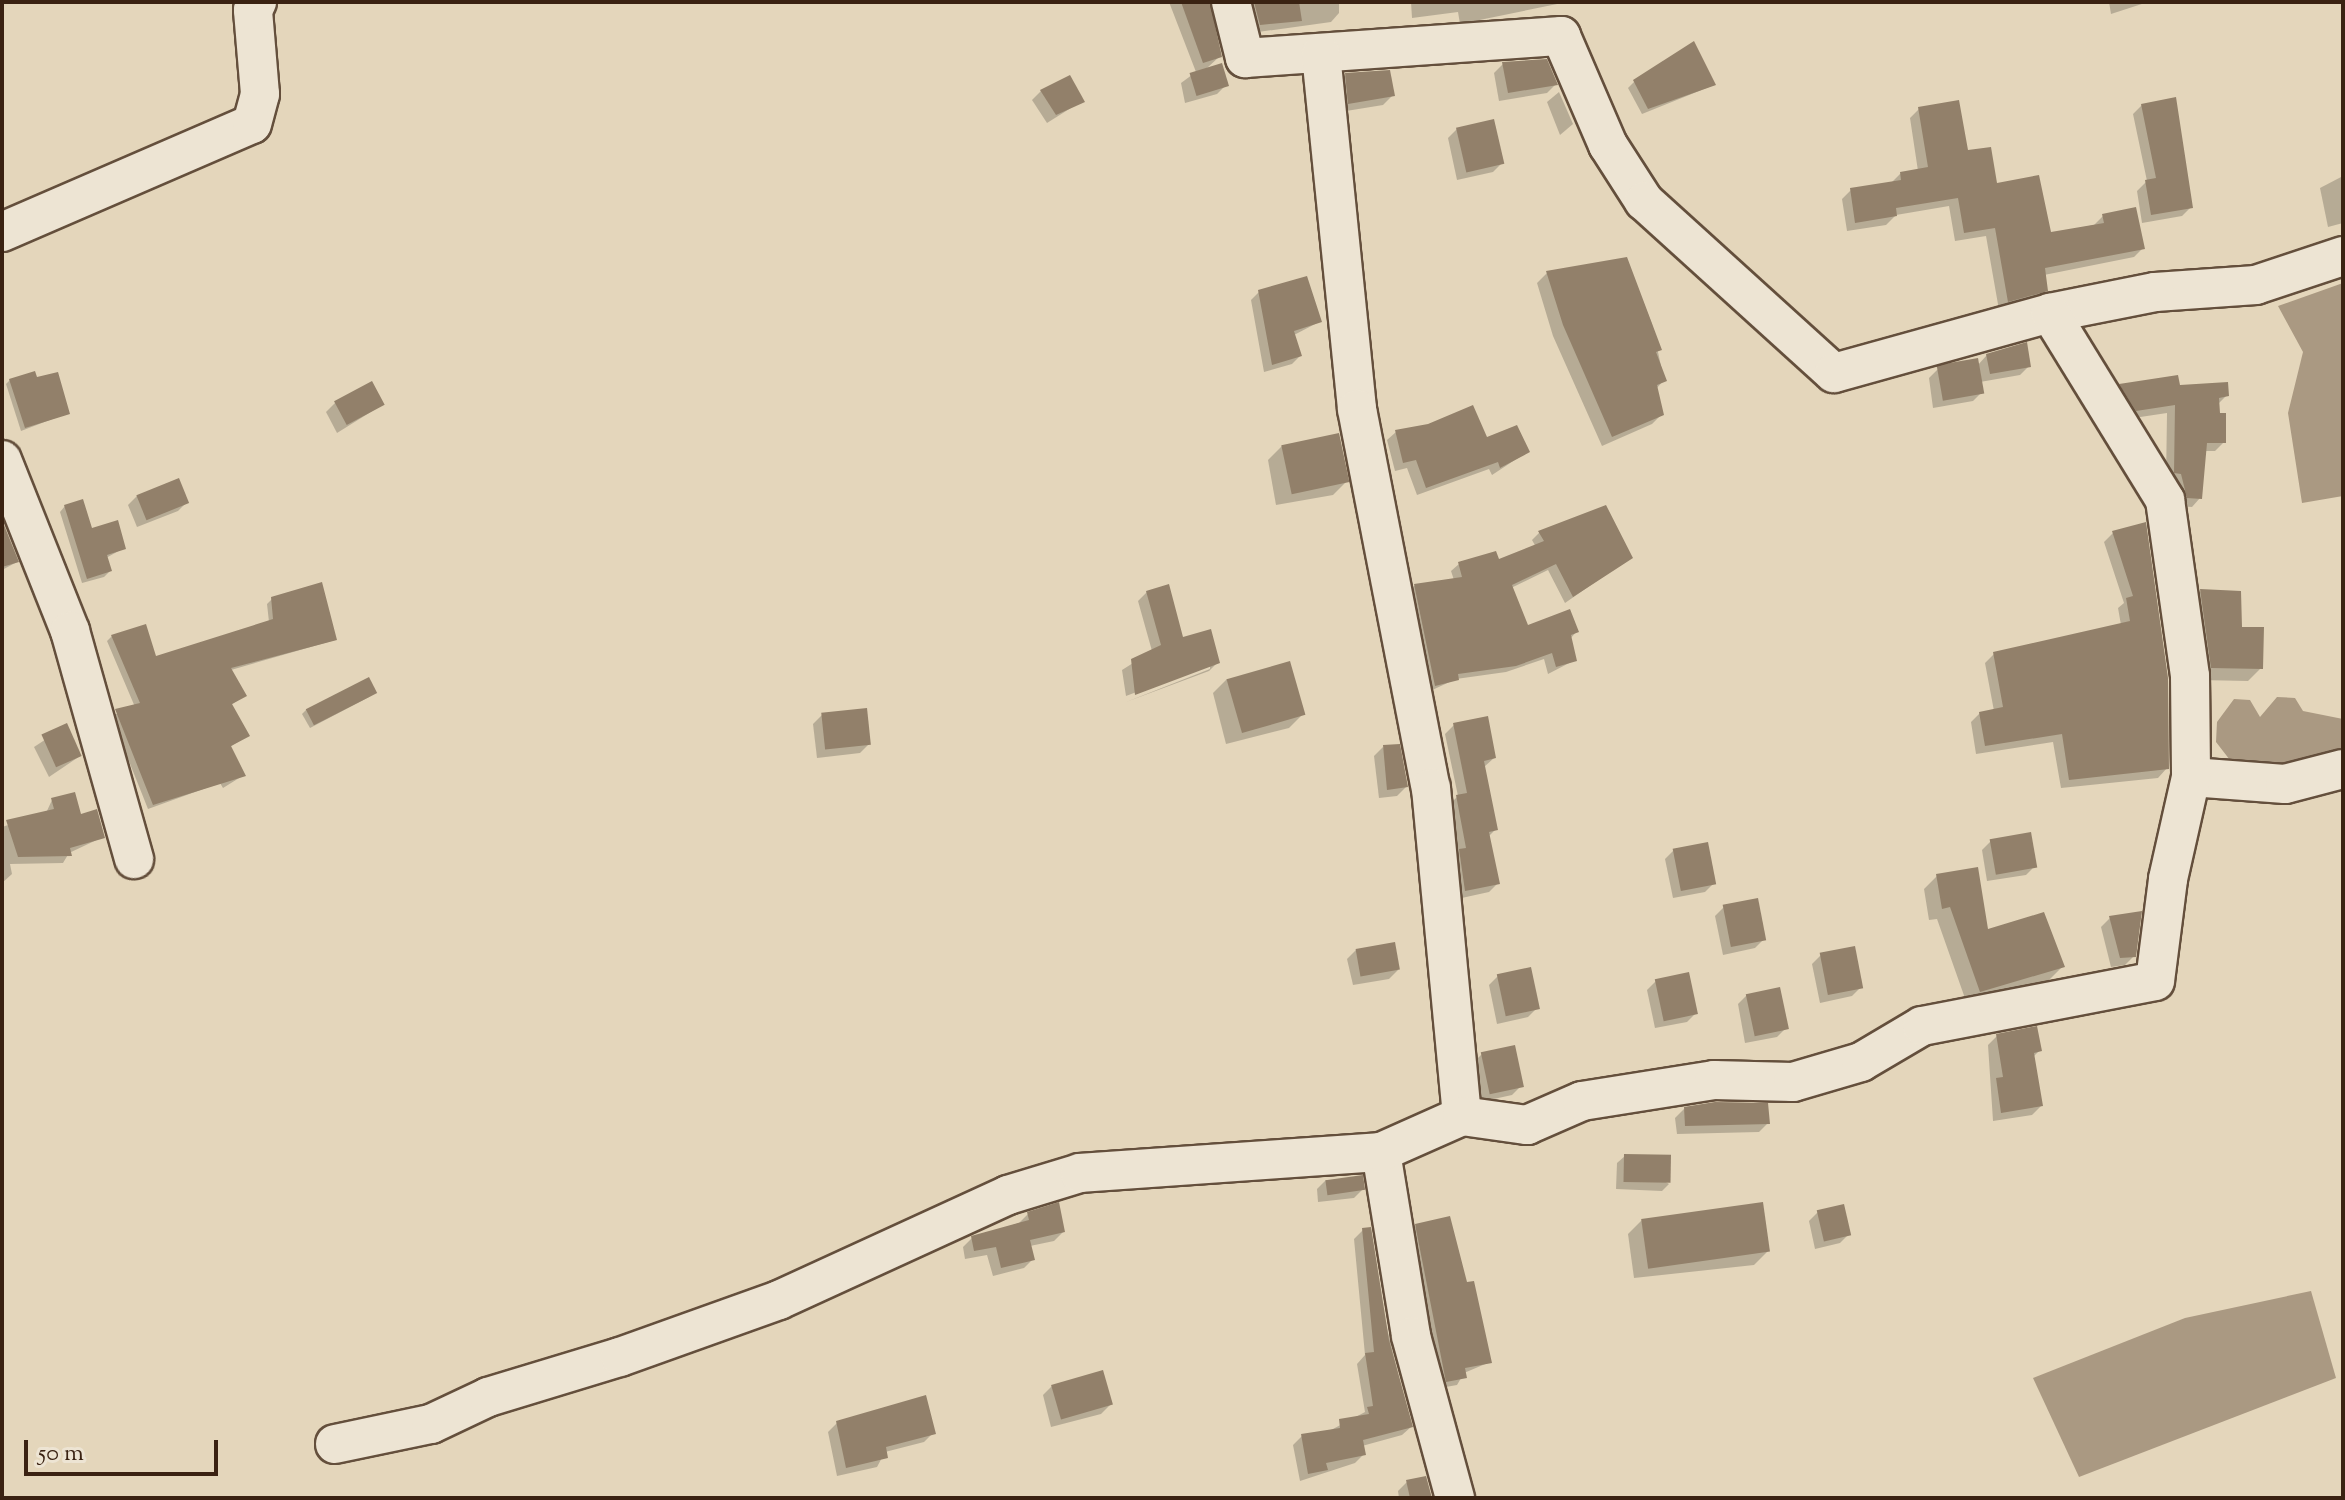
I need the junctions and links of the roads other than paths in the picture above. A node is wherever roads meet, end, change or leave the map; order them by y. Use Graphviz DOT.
graph roads {
  1 [pos="257,2"];
  2 [pos="1231,2"];
  3 [pos="1321,54"];
  4 [pos="2,232"];
  5 [pos="2343,256"];
  6 [pos="2050,313"];
  7 [pos="2,460"];
  8 [pos="2343,769"];
  9 [pos="2191,777"];
  10 [pos="134,859"];
  11 [pos="1462,1116"];
  12 [pos="1381,1152"];
  13 [pos="335,1444"];
  14 [pos="1455,1498"];
  1 -- 4 [label="street"];
  2 -- 3 [label="street"];
  3 -- 6 [label="street"];
  3 -- 11 [label="street"];
  5 -- 6 [label="street"];
  6 -- 9 [label="street"];
  7 -- 10 [label="street"];
  8 -- 9 [label="street"];
  9 -- 11 [label="street"];
  11 -- 12 [label="street"];
  12 -- 13 [label="street"];
  12 -- 14 [label="street"];
}
